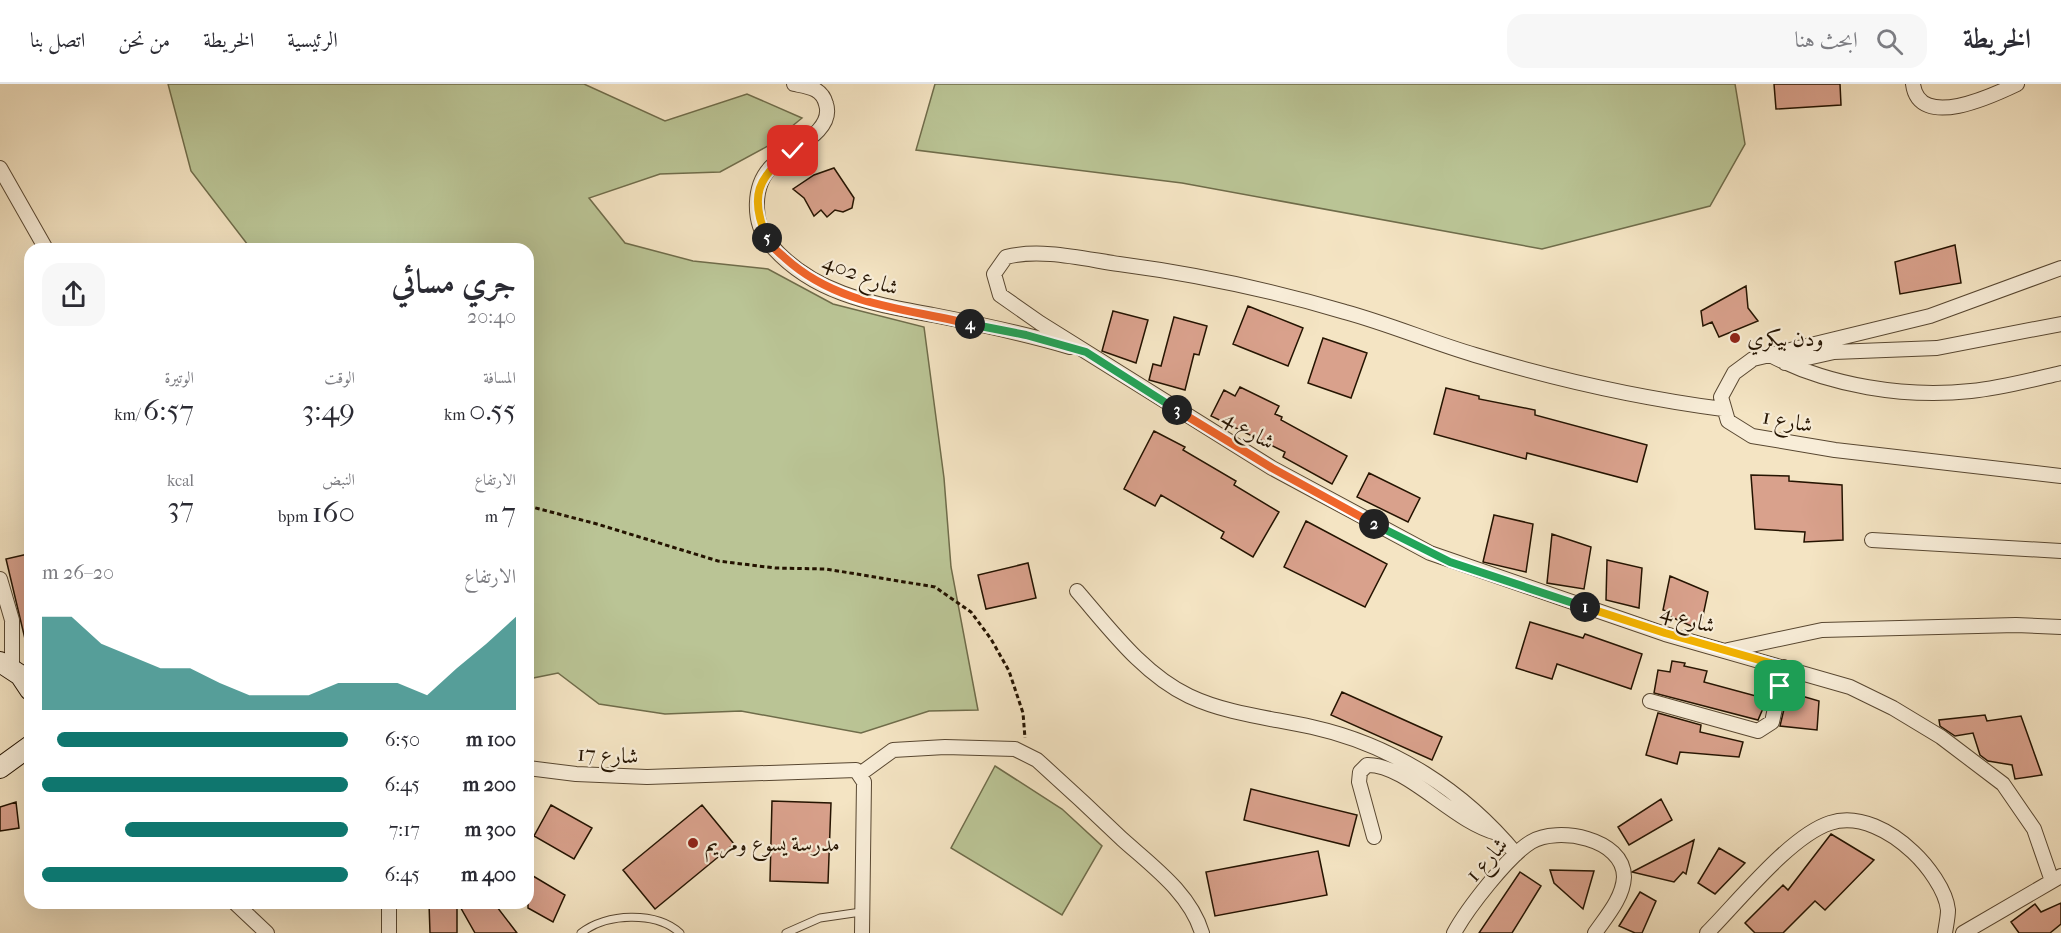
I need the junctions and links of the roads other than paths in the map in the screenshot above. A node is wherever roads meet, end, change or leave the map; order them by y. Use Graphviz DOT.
graph roads {
  1 [pos="794,84"];
  2 [pos="1913,84"];
  3 [pos="2017,84"];
  4 [pos="0,168"];
  5 [pos="43,243"];
  6 [pos="2061,268"];
  7 [pos="2061,324"];
  8 [pos="1086,352"];
  9 [pos="1770,355"];
  10 [pos="1785,363"];
  11 [pos="2061,373"];
  12 [pos="1723,409"];
  13 [pos="2061,476"];
  14 [pos="1872,540"];
  15 [pos="2061,551"];
  16 [pos="0,579"];
  17 [pos="1077,591"];
  18 [pos="0,607"];
  19 [pos="12,620"];
  20 [pos="2061,627"];
  21 [pos="1726,651"];
  22 [pos="1784,667"];
  23 [pos="18,674"];
  24 [pos="1650,701"];
  25 [pos="24,750"];
  26 [pos="0,768"];
  27 [pos="534,769"];
  28 [pos="860,774"];
  29 [pos="1499,833"];
  30 [pos="1374,837"];
  31 [pos="1516,854"];
  32 [pos="2056,878"];
  33 [pos="241,909"];
  34 [pos="389,909"];
  35 [pos="861,912"];
  36 [pos="267,933"];
  37 [pos="389,933"];
  38 [pos="581,933"];
  39 [pos="680,933"];
  40 [pos="786,933"];
  41 [pos="862,933"];
  42 [pos="1203,933"];
  43 [pos="1454,933"];
  44 [pos="1595,933"];
  45 [pos="1707,933"];
  46 [pos="1945,933"];
  47 [pos="1963,933"];
  1 -- 8 [label="street, شارع 402"];
  2 -- 3 [label="street"];
  4 -- 5 [label="street"];
  6 -- 9 [label="street"];
  7 -- 10 [label="street"];
  8 -- 12 [label="street, شارع 4"];
  8 -- 21 [label="street, شارع 4"];
  9 -- 10 [label="street"];
  9 -- 12 [label="street"];
  10 -- 11 [label="street"];
  12 -- 13 [label="street, شارع 1"];
  14 -- 15 [label="street"];
  16 -- 19 [label="street"];
  17 -- 29 [label="street"];
  18 -- 19 [label="street"];
  19 -- 23 [label="street"];
  20 -- 21 [label="street"];
  21 -- 22 [label="street, شارع 4"];
  22 -- 24 [label="street"];
  22 -- 32 [label="street, شارع 4"];
  25 -- 26 [label="street"];
  27 -- 28 [label="street, شارع 17"];
  28 -- 35 [label="street"];
  28 -- 42 [label="street"];
  29 -- 30 [label="street"];
  29 -- 31 [label="street"];
  31 -- 43 [label="street, شارع 1"];
  31 -- 44 [label="street, شارع 1"];
  32 -- 47 [label="street"];
  33 -- 36 [label="street"];
  34 -- 37 [label="street"];
  35 -- 40 [label="lane"];
  35 -- 41 [label="street"];
  38 -- 39 [label="lane"];
  45 -- 46 [label="street"];
}
